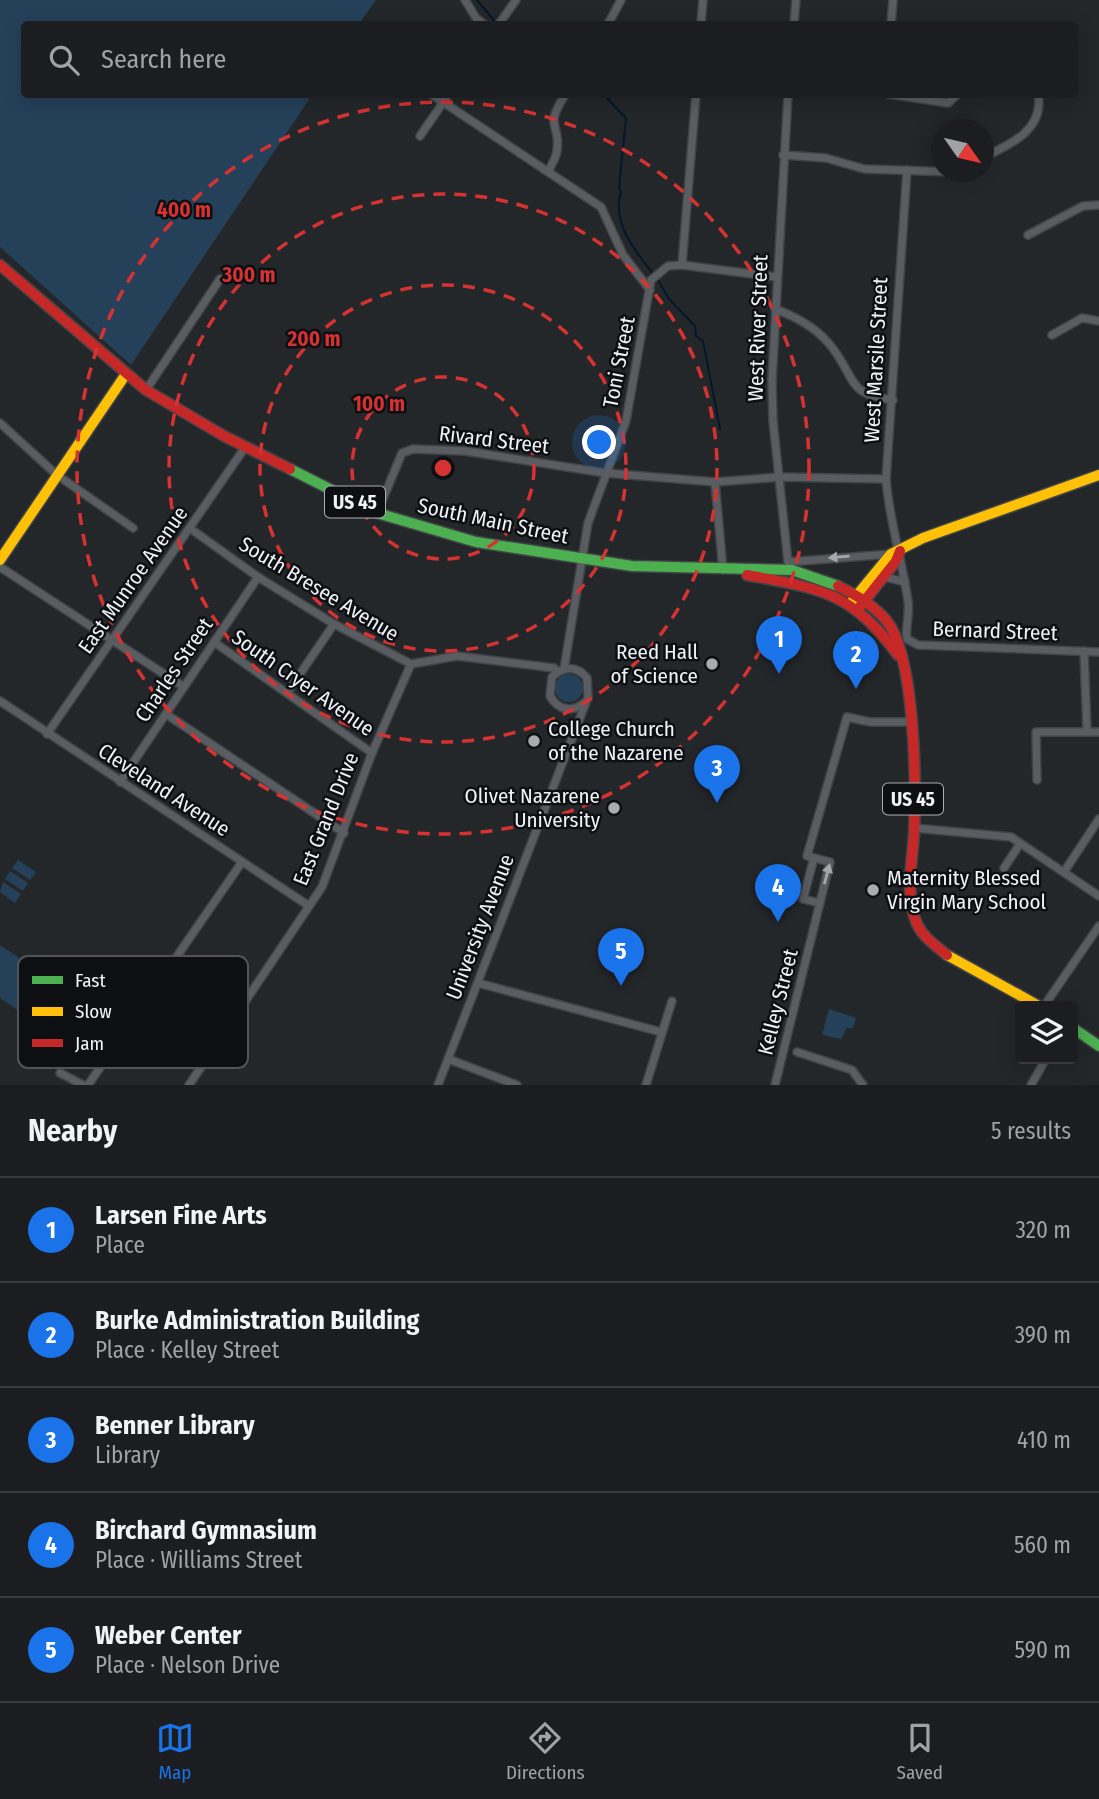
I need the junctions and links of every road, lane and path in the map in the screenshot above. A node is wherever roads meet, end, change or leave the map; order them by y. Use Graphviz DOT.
graph roads {
  1 [pos="465,0"];
  2 [pos="516,0"];
  3 [pos="621,0"];
  4 [pos="703,0"];
  5 [pos="796,0"];
  6 [pos="893,0"];
  7 [pos="480,21"];
  8 [pos="501,21"];
  9 [pos="610,21"];
  10 [pos="701,21"];
  11 [pos="794,21"];
  12 [pos="891,21"];
  13 [pos="436,98"];
  14 [pos="446,98"];
  15 [pos="563,98"];
  16 [pos="696,98"];
  17 [pos="788,98"];
  18 [pos="908,98"];
  19 [pos="954,98"];
  20 [pos="1038,98"];
  21 [pos="443,103"];
  22 [pos="420,136"];
  23 [pos="994,152"];
  24 [pos="783,155"];
  25 [pos="907,170"];
  26 [pos="931,171"];
  27 [pos="548,172"];
  28 [pos="1099,205"];
  29 [pos="1028,235"];
  30 [pos="0,265"];
  31 [pos="682,265"];
  32 [pos="776,277"];
  33 [pos="220,279"];
  34 [pos="650,287"];
  35 [pos="775,309"];
  36 [pos="1099,321"];
  37 [pos="1052,335"];
  38 [pos="126,374"];
  39 [pos="146,390"];
  40 [pos="893,400"];
  41 [pos="0,422"];
  42 [pos="246,446"];
  43 [pos="605,473"];
  44 [pos="57,475"];
  45 [pos="1099,475"];
  46 [pos="780,477"];
  47 [pos="886,479"];
  48 [pos="715,482"];
  49 [pos="377,513"];
  50 [pos="133,528"];
  51 [pos="191,528"];
  52 [pos="896,552"];
  53 [pos="583,559"];
  54 [pos="0,560"];
  55 [pos="790,566"];
  56 [pos="0,567"];
  57 [pos="723,570"];
  58 [pos="258,577"];
  59 [pos="885,577"];
  60 [pos="905,582"];
  61 [pos="858,602"];
  62 [pos="334,624"];
  63 [pos="112,640"];
  64 [pos="214,642"];
  65 [pos="1084,651"];
  66 [pos="1099,652"];
  67 [pos="411,663"];
  68 [pos="561,670"];
  69 [pos="184,687"];
  70 [pos="287,693"];
  71 [pos="0,701"];
  72 [pos="584,703"];
  73 [pos="166,714"];
  74 [pos="912,722"];
  75 [pos="1087,731"];
  76 [pos="1099,732"];
  77 [pos="47,734"];
  78 [pos="372,753"];
  79 [pos="1037,780"];
  80 [pos="120,782"];
  81 [pos="1099,819"];
  82 [pos="914,828"];
  83 [pos="344,833"];
  84 [pos="1020,844"];
  85 [pos="814,858"];
  86 [pos="242,862"];
  87 [pos="1004,868"];
  88 [pos="1064,872"];
  89 [pos="1099,895"];
  90 [pos="820,903"];
  91 [pos="309,906"];
  92 [pos="1099,926"];
  93 [pos="176,956"];
  94 [pos="478,983"];
  95 [pos="248,997"];
  96 [pos="672,1001"];
  97 [pos="1033,1001"];
  98 [pos="1046,1001"];
  99 [pos="1078,1031"];
  100 [pos="662,1032"];
  101 [pos="1099,1046"];
  102 [pos="797,1052"];
  103 [pos="448,1059"];
  104 [pos="1043,1064"];
  105 [pos="98,1068"];
  106 [pos="200,1068"];
  107 [pos="60,1073"];
  108 [pos="86,1085"];
  109 [pos="189,1085"];
  110 [pos="438,1085"];
  111 [pos="517,1085"];
  112 [pos="646,1085"];
  113 [pos="775,1085"];
  114 [pos="863,1085"];
  115 [pos="1031,1085"];
  1 -- 7 [label="street"];
  2 -- 8 [label="street"];
  3 -- 9 [label="street"];
  4 -- 10 [label="street"];
  5 -- 11 [label="street"];
  6 -- 12 [label="street"];
  13 -- 21 [label="street"];
  14 -- 21 [label="street"];
  15 -- 27 [label="street"];
  16 -- 31 [label="street"];
  17 -- 24 [label="street, West River Street"];
  18 -- 19 [label="street"];
  20 -- 23 [label="street"];
  21 -- 22 [label="street"];
  21 -- 27 [label="street"];
  24 -- 25 [label="street"];
  24 -- 32 [label="street, West River Street"];
  25 -- 26 [label="street"];
  25 -- 40 [label="street, West Marsile Street"];
  27 -- 34 [label="street"];
  28 -- 29 [label="street"];
  30 -- 38 [label="main road, US 45"];
  31 -- 32 [label="street"];
  31 -- 34 [label="street"];
  32 -- 35 [label="street, West River Street"];
  33 -- 39 [label="street"];
  34 -- 43 [label="street, Toni Street"];
  35 -- 40 [label="street"];
  35 -- 46 [label="street, West River Street"];
  36 -- 37 [label="street"];
  38 -- 39 [label="main road, South Main Street / US 45"];
  38 -- 44 [label="main road"];
  39 -- 42 [label="main road, South Main Street / US 45"];
  40 -- 47 [label="street, West Marsile Street"];
  41 -- 44 [label="street"];
  42 -- 49 [label="main road, South Main Street / US 45"];
  42 -- 51 [label="street, East Munroe Avenue"];
  43 -- 48 [label="street, Rivard Street"];
  43 -- 49 [label="street, Rivard Street"];
  43 -- 53 [label="street, Toni Street"];
  44 -- 50 [label="street"];
  44 -- 54 [label="main road"];
  45 -- 52 [label="main road"];
  46 -- 47 [label="street, Rivard Street"];
  46 -- 48 [label="street, Rivard Street"];
  46 -- 55 [label="street, West River Street"];
  47 -- 52 [label="street, West Marsile Street"];
  48 -- 57 [label="street"];
  49 -- 53 [label="main road, South Main Street / US 45"];
  51 -- 58 [label="street, South Bresee Avenue"];
  51 -- 63 [label="street, East Munroe Avenue"];
  52 -- 55 [label="street, South Main Street, one-way"];
  52 -- 59 [label="main road"];
  52 -- 60 [label="street, Bernard Street"];
  52 -- 61 [label="main road"];
  53 -- 57 [label="main road, South Main Street / US 45"];
  53 -- 68 [label="street"];
  55 -- 57 [label="main road, South Main Street / US 45"];
  55 -- 61 [label="main road, South Main Street / US 45"];
  56 -- 63 [label="street"];
  57 -- 61 [label="main road, South Main Street / US 45"];
  58 -- 62 [label="street, South Bresee Avenue"];
  58 -- 64 [label="street, Charles Street"];
  59 -- 60 [label="street"];
  59 -- 61 [label="main road"];
  60 -- 65 [label="street, Bernard Street"];
  61 -- 74 [label="main road, US 45"];
  62 -- 67 [label="street, South Bresee Avenue"];
  62 -- 70 [label="street"];
  63 -- 69 [label="street"];
  63 -- 77 [label="street, East Munroe Avenue"];
  64 -- 69 [label="street, Charles Street"];
  64 -- 70 [label="street, South Cryer Avenue"];
  65 -- 66 [label="street, Bernard Street"];
  65 -- 75 [label="street"];
  67 -- 68 [label="street, South Bresee Avenue"];
  67 -- 78 [label="street, East Grand Drive"];
  68 -- 72 [label="street, University Avenue"];
  68 -- 72 [label="street"];
  69 -- 73 [label="street, Charles Street"];
  70 -- 78 [label="street, South Cryer Avenue"];
  71 -- 77 [label="street, Cleveland Avenue"];
  72 -- 94 [label="street, University Avenue"];
  73 -- 80 [label="street, Charles Street"];
  73 -- 83 [label="street"];
  74 -- 82 [label="main road, US 45"];
  74 -- 85 [label="street, Kelley Street"];
  75 -- 76 [label="street"];
  75 -- 79 [label="street"];
  77 -- 80 [label="street, Cleveland Avenue"];
  78 -- 83 [label="street, East Grand Drive"];
  80 -- 86 [label="street, Cleveland Avenue"];
  81 -- 88 [label="street"];
  82 -- 84 [label="street"];
  82 -- 97 [label="main road, US 45"];
  83 -- 91 [label="street, East Grand Drive"];
  84 -- 87 [label="street"];
  84 -- 88 [label="street"];
  90 -- 85 [label="street, Kelley Street, one-way"];
  85 -- 90 [label="street, Kelley Street"];
  86 -- 91 [label="street, Cleveland Avenue"];
  86 -- 93 [label="street"];
  88 -- 89 [label="street"];
  90 -- 113 [label="street, Kelley Street"];
  91 -- 95 [label="street, East Grand Drive"];
  92 -- 98 [label="street"];
  94 -- 100 [label="street"];
  94 -- 103 [label="street, University Avenue"];
  96 -- 100 [label="street"];
  99 -- 101 [label="main road"];
  100 -- 112 [label="street"];
  102 -- 114 [label="street"];
  103 -- 110 [label="street, University Avenue"];
  103 -- 111 [label="street"];
  104 -- 115 [label="street"];
  105 -- 108 [label="street"];
  106 -- 109 [label="street, East Grand Drive"];
  107 -- 108 [label="street"];
}
